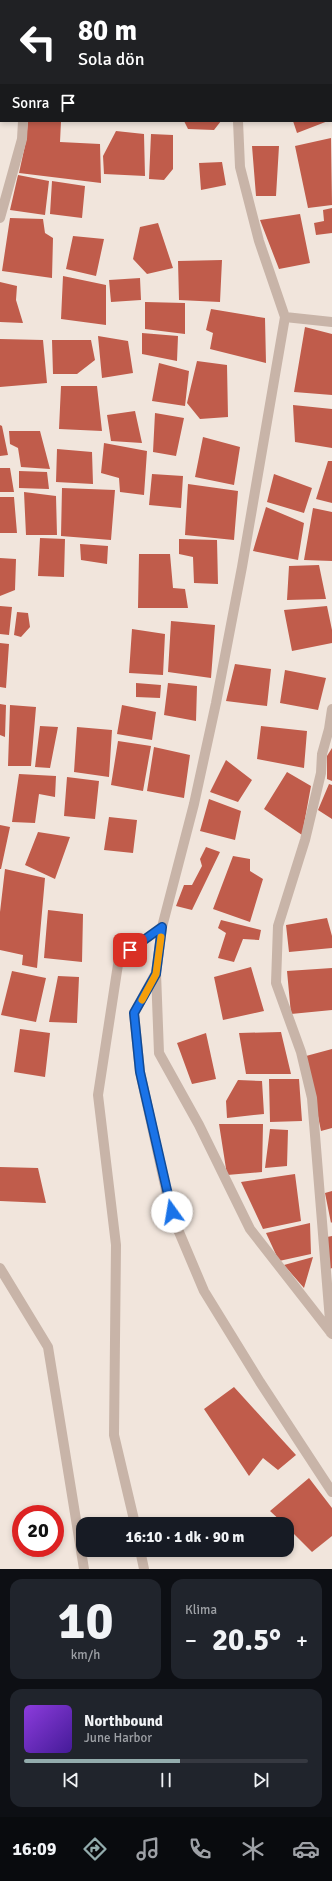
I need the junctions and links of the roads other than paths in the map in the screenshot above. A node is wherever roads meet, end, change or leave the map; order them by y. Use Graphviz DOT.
graph roads {
  1 [pos="24,122"];
  2 [pos="238,122"];
  3 [pos="0,218"];
  4 [pos="285,317"];
  5 [pos="332,322"];
  6 [pos="332,709"];
  7 [pos="162,927"];
  8 [pos="156,974"];
  9 [pos="0,1268"];
  10 [pos="332,1334"];
  11 [pos="332,1492"];
  12 [pos="133,1517"];
  13 [pos="141,1557"];
  14 [pos="84,1569"];
  15 [pos="144,1569"];
  1 -- 3 [label="street"];
  2 -- 4 [label="street"];
  4 -- 5 [label="street"];
  4 -- 7 [label="street"];
  6 -- 10 [label="street"];
  7 -- 8 [label="street"];
  7 -- 12 [label="street"];
  8 -- 10 [label="street"];
  8 -- 11 [label="street"];
  9 -- 14 [label="street"];
  13 -- 15 [label="street"];
}
